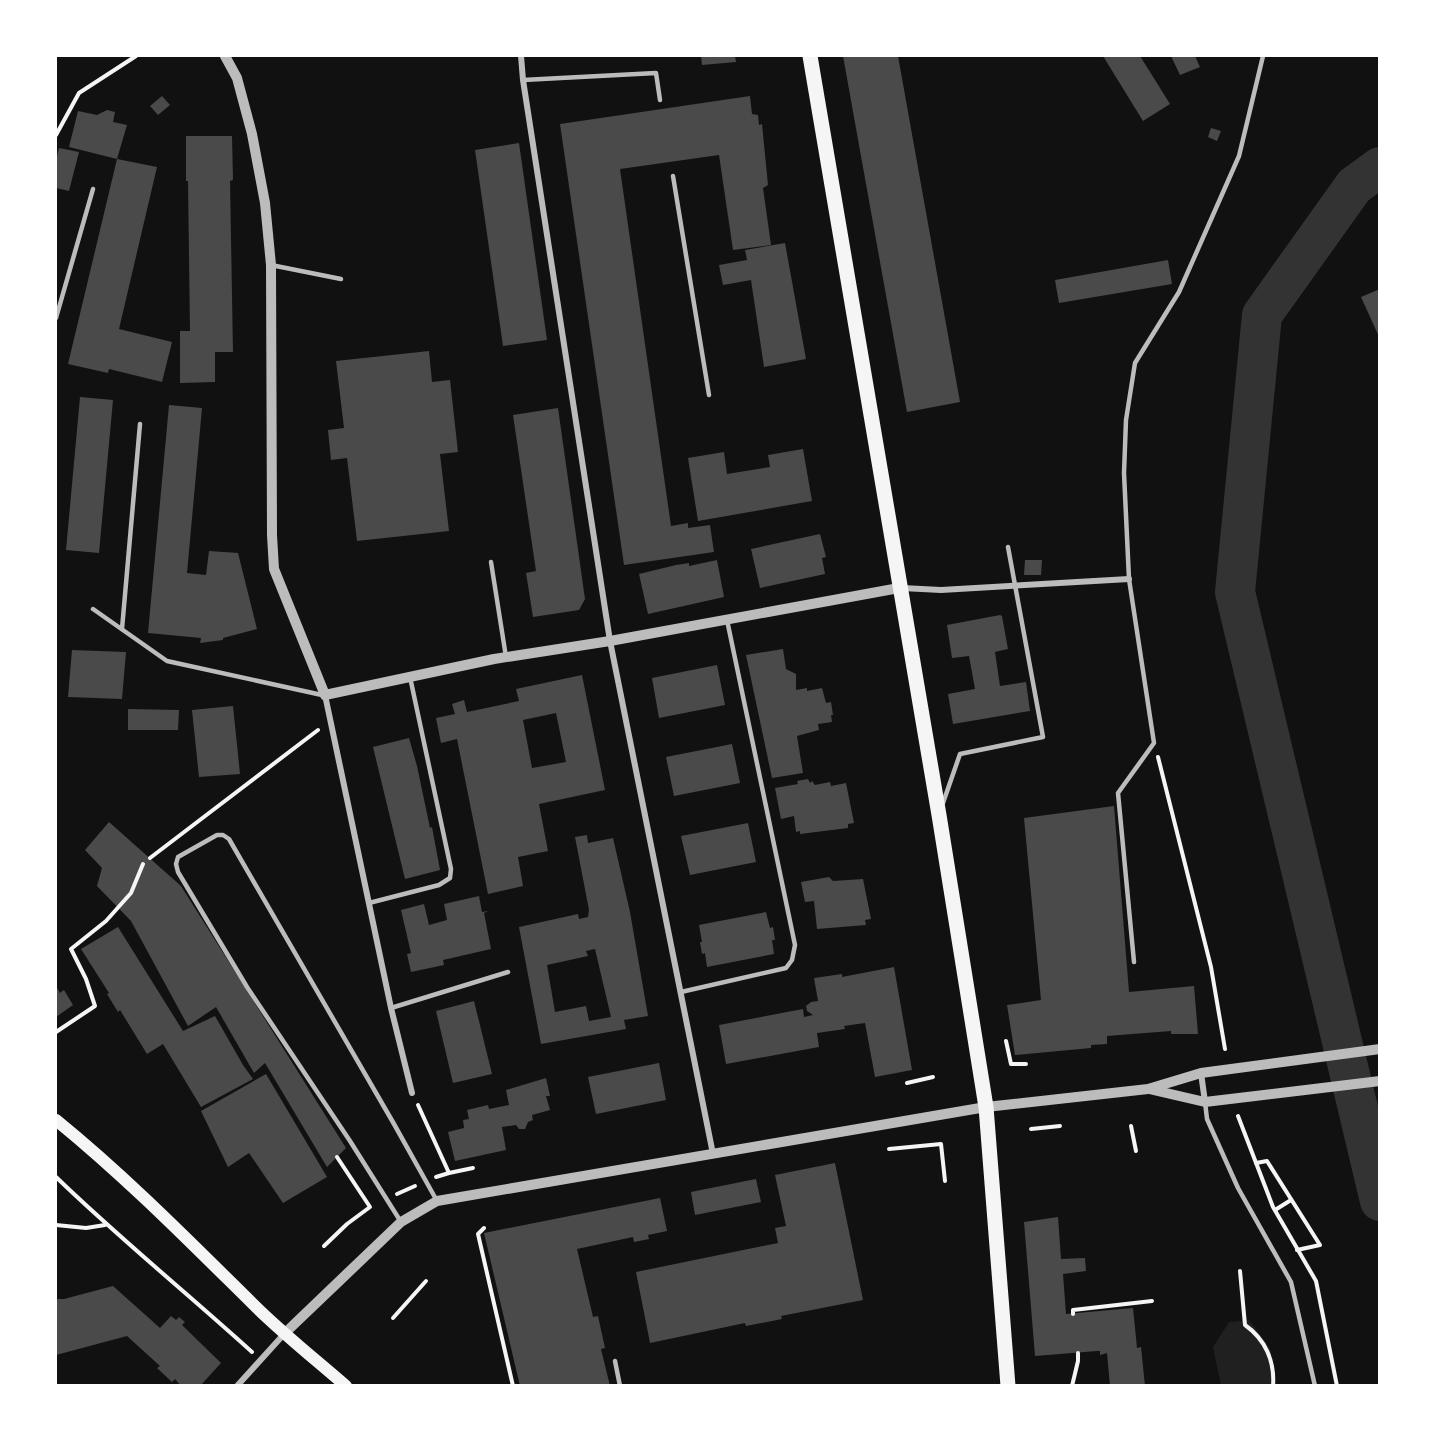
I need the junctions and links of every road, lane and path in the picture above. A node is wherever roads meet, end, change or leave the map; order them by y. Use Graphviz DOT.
graph roads {
  1 [pos="136,56"];
  2 [pos="225,56"];
  3 [pos="521,56"];
  4 [pos="810,56"];
  5 [pos="1263,56"];
  6 [pos="523,80"];
  7 [pos="660,100"];
  8 [pos="56,135"];
  9 [pos="673,176"];
  10 [pos="93,189"];
  11 [pos="271,265"];
  12 [pos="341,279"];
  13 [pos="56,318"];
  14 [pos="709,395"];
  15 [pos="140,424"];
  16 [pos="1008,547"];
  17 [pos="491,562"];
  18 [pos="1129,579"];
  19 [pos="1016,585"];
  20 [pos="899,588"];
  21 [pos="93,609"];
  22 [pos="727,619"];
  23 [pos="122,629"];
  24 [pos="610,641"];
  25 [pos="506,658"];
  26 [pos="410,677"];
  27 [pos="325,695"];
  28 [pos="330,720"];
  29 [pos="1154,743"];
  30 [pos="939,814"];
  31 [pos="150,858"];
  32 [pos="143,864"];
  33 [pos="369,903"];
  34 [pos="1134,962"];
  35 [pos="508,972"];
  36 [pos="681,992"];
  37 [pos="391,1008"];
  38 [pos="56,1032"];
  39 [pos="1006,1041"];
  40 [pos="1225,1049"];
  41 [pos="1380,1049"];
  42 [pos="1026,1064"];
  43 [pos="1201,1073"];
  44 [pos="933,1077"];
  45 [pos="1380,1081"];
  46 [pos="906,1083"];
  47 [pos="1148,1089"];
  48 [pos="412,1094"];
  49 [pos="1205,1102"];
  50 [pos="986,1107"];
  51 [pos="1238,1116"];
  52 [pos="56,1120"];
  53 [pos="1060,1126"];
  54 [pos="1131,1126"];
  55 [pos="1031,1129"];
  56 [pos="889,1149"];
  57 [pos="1136,1151"];
  58 [pos="713,1154"];
  59 [pos="337,1157"];
  60 [pos="1256,1163"];
  61 [pos="449,1173"];
  62 [pos="56,1177"];
  63 [pos="945,1181"];
  64 [pos="1291,1200"];
  65 [pos="437,1201"];
  66 [pos="1275,1210"];
  67 [pos="400,1222"];
  68 [pos="56,1225"];
  69 [pos="105,1225"];
  70 [pos="484,1228"];
  71 [pos="324,1246"];
  72 [pos="1297,1250"];
  73 [pos="1240,1271"];
  74 [pos="426,1281"];
  75 [pos="1152,1301"];
  76 [pos="1073,1314"];
  77 [pos="393,1318"];
  78 [pos="285,1332"];
  79 [pos="1078,1353"];
  80 [pos="260,1360"];
  81 [pos="615,1361"];
  82 [pos="237,1386"];
  83 [pos="346,1386"];
  84 [pos="513,1386"];
  85 [pos="620,1386"];
  86 [pos="1008,1386"];
  87 [pos="1072,1386"];
  88 [pos="1273,1386"];
  89 [pos="1315,1386"];
  90 [pos="1337,1386"];
  1 -- 8 [label="path"];
  2 -- 11 [label="street"];
  3 -- 6 [label="street"];
  4 -- 20 [label="main road"];
  5 -- 18 [label="lane"];
  6 -- 7 [label="lane"];
  6 -- 24 [label="street"];
  9 -- 14 [label="lane"];
  10 -- 13 [label="lane"];
  11 -- 12 [label="lane"];
  11 -- 27 [label="street"];
  15 -- 23 [label="lane"];
  16 -- 19 [label="lane"];
  17 -- 25 [label="lane"];
  18 -- 19 [label="street"];
  18 -- 29 [label="lane"];
  19 -- 20 [label="street"];
  19 -- 30 [label="lane"];
  20 -- 22 [label="street"];
  20 -- 30 [label="main road"];
  21 -- 23 [label="lane"];
  22 -- 24 [label="street"];
  22 -- 36 [label="lane"];
  23 -- 27 [label="lane"];
  24 -- 25 [label="street"];
  24 -- 36 [label="street"];
  25 -- 26 [label="street"];
  26 -- 27 [label="street"];
  26 -- 33 [label="lane"];
  27 -- 28 [label="street"];
  28 -- 31 [label="path"];
  28 -- 33 [label="street"];
  29 -- 34 [label="lane"];
  29 -- 40 [label="path"];
  30 -- 50 [label="main road"];
  32 -- 38 [label="path"];
  33 -- 37 [label="street"];
  35 -- 37 [label="lane"];
  36 -- 58 [label="street"];
  37 -- 48 [label="street"];
  39 -- 42 [label="path"];
  41 -- 43 [label="street"];
  43 -- 47 [label="street"];
  43 -- 49 [label="street"];
  44 -- 46 [label="path"];
  45 -- 49 [label="street"];
  47 -- 49 [label="street"];
  47 -- 50 [label="street"];
  48 -- 61 [label="path"];
  49 -- 89 [label="lane"];
  50 -- 58 [label="street"];
  50 -- 86 [label="main road"];
  51 -- 60 [label="path"];
  52 -- 78 [label="main road"];
  53 -- 55 [label="path"];
  54 -- 57 [label="path"];
  56 -- 63 [label="path"];
  58 -- 65 [label="street"];
  59 -- 71 [label="path"];
  60 -- 64 [label="path"];
  60 -- 66 [label="path"];
  62 -- 69 [label="path"];
  64 -- 66 [label="path"];
  64 -- 72 [label="path"];
  65 -- 67 [label="street"];
  65 -- 67 [label="lane"];
  66 -- 72 [label="path"];
  67 -- 78 [label="street"];
  68 -- 69 [label="path"];
  69 -- 80 [label="path"];
  70 -- 84 [label="path"];
  72 -- 90 [label="path"];
  73 -- 88 [label="path"];
  74 -- 77 [label="path"];
  75 -- 76 [label="path"];
  78 -- 80 [label="street"];
  78 -- 83 [label="main road"];
  79 -- 87 [label="path"];
  80 -- 82 [label="street"];
  81 -- 85 [label="lane"];
}
